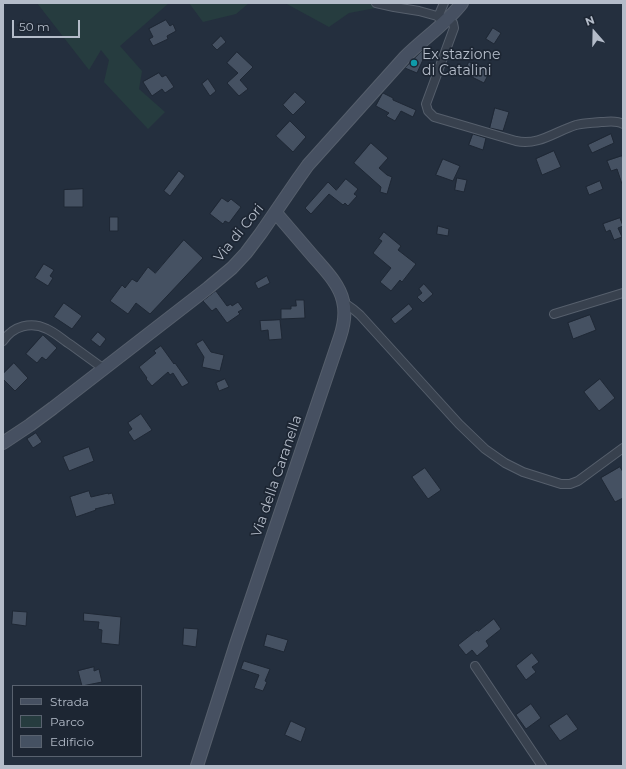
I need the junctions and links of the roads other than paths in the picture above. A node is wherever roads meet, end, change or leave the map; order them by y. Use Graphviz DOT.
graph roads {
  1 [pos="376,3"];
  2 [pos="421,3"];
  3 [pos="444,3"];
  4 [pos="462,3"];
  5 [pos="414,10"];
  6 [pos="443,18"];
  7 [pos="623,124"];
  8 [pos="276,213"];
  9 [pos="623,293"];
  10 [pos="343,302"];
  11 [pos="554,314"];
  12 [pos="3,341"];
  13 [pos="104,369"];
  14 [pos="3,443"];
  15 [pos="623,448"];
  16 [pos="475,666"];
  17 [pos="197,766"];
  18 [pos="542,766"];
  1 -- 5 [label="street"];
  2 -- 5 [label="street"];
  3 -- 6 [label="street"];
  4 -- 6 [label="main road, Via di Cori"];
  5 -- 6 [label="street"];
  6 -- 7 [label="street"];
  6 -- 8 [label="main road, Via di Cori"];
  8 -- 10 [label="main road, Via della Caranella"];
  8 -- 13 [label="main road, Via di Cori"];
  9 -- 11 [label="street"];
  10 -- 15 [label="street"];
  10 -- 17 [label="main road, Via della Caranella"];
  12 -- 13 [label="street"];
  13 -- 14 [label="main road, Via di Cori"];
  16 -- 18 [label="street"];
}
